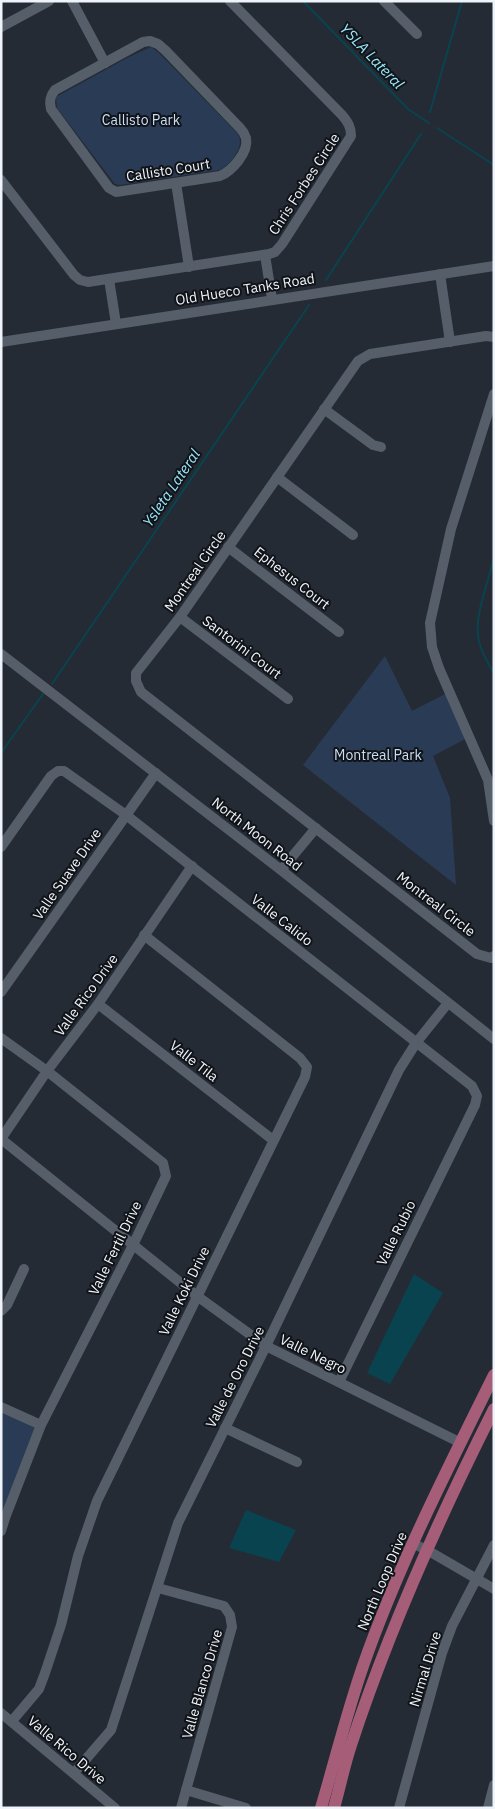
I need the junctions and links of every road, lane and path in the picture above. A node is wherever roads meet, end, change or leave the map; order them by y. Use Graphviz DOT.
graph roads {
  1 [pos="49,1"];
  2 [pos="72,1"];
  3 [pos="230,1"];
  4 [pos="384,1"];
  5 [pos="1,27"];
  6 [pos="417,34"];
  7 [pos="105,63"];
  8 [pos="1,180"];
  9 [pos="176,183"];
  10 [pos="265,255"];
  11 [pos="189,266"];
  12 [pos="494,266"];
  13 [pos="440,274"];
  14 [pos="108,279"];
  15 [pos="272,299"];
  16 [pos="116,324"];
  17 [pos="494,337"];
  18 [pos="1,342"];
  19 [pos="450,342"];
  20 [pos="494,394"];
  21 [pos="324,409"];
  22 [pos="381,447"];
  23 [pos="277,477"];
  24 [pos="352,534"];
  25 [pos="228,547"];
  26 [pos="180,617"];
  27 [pos="339,632"];
  28 [pos="3,660"];
  29 [pos="288,700"];
  30 [pos="156,773"];
  31 [pos="126,815"];
  32 [pos="494,820"];
  33 [pos="316,828"];
  34 [pos="1,847"];
  35 [pos="192,866"];
  36 [pos="282,870"];
  37 [pos="144,935"];
  38 [pos="494,956"];
  39 [pos="1,992"];
  40 [pos="448,1003"];
  41 [pos="98,1004"];
  42 [pos="1,1038"];
  43 [pos="494,1039"];
  44 [pos="416,1043"];
  45 [pos="46,1071"];
  46 [pos="477,1096"];
  47 [pos="1,1139"];
  48 [pos="273,1140"];
  49 [pos="133,1245"];
  50 [pos="24,1269"];
  51 [pos="197,1296"];
  52 [pos="1,1311"];
  53 [pos="266,1346"];
  54 [pos="494,1375"];
  55 [pos="339,1382"];
  56 [pos="1,1407"];
  57 [pos="494,1408"];
  58 [pos="41,1425"];
  59 [pos="225,1428"];
  60 [pos="461,1443"];
  61 [pos="297,1462"];
  62 [pos="1,1531"];
  63 [pos="414,1544"];
  64 [pos="494,1545"];
  65 [pos="427,1550"];
  66 [pos="475,1579"];
  67 [pos="158,1588"];
  68 [pos="494,1589"];
  69 [pos="1,1712"];
  70 [pos="12,1722"];
  71 [pos="74,1773"];
  72 [pos="186,1790"];
  73 [pos="493,1791"];
  74 [pos="115,1808"];
  75 [pos="181,1808"];
  76 [pos="246,1808"];
  77 [pos="321,1808"];
  78 [pos="334,1808"];
  79 [pos="399,1808"];
  80 [pos="488,1808"];
  1 -- 5 [label="street"];
  2 -- 7 [label="street"];
  3 -- 10 [label="street, Chris Forbes Circle"];
  4 -- 6 [label="street"];
  7 -- 9 [label="street, Callisto Court"];
  7 -- 9 [label="street, Callisto Court"];
  8 -- 14 [label="street, Chris Forbes Circle"];
  9 -- 11 [label="street"];
  10 -- 11 [label="street, Chris Forbes Circle"];
  10 -- 15 [label="street"];
  11 -- 14 [label="street, Chris Forbes Circle"];
  12 -- 13 [label="street, Old Hueco Tanks Road"];
  13 -- 15 [label="street, Old Hueco Tanks Road"];
  13 -- 19 [label="street"];
  14 -- 16 [label="street"];
  15 -- 16 [label="street, Old Hueco Tanks Road"];
  16 -- 18 [label="street, Old Hueco Tanks Road"];
  17 -- 19 [label="street, Montreal Circle"];
  19 -- 21 [label="street, Montreal Circle"];
  20 -- 32 [label="street"];
  21 -- 22 [label="street"];
  21 -- 23 [label="street, Montreal Circle"];
  23 -- 24 [label="street"];
  23 -- 25 [label="street, Montreal Circle"];
  25 -- 26 [label="street, Montreal Circle"];
  25 -- 27 [label="street, Ephesus Court"];
  26 -- 29 [label="street, Santorini Court"];
  26 -- 33 [label="street, Montreal Circle"];
  28 -- 30 [label="street, North Moon Road"];
  30 -- 31 [label="street, Valle Suave Drive"];
  30 -- 36 [label="street, North Moon Road"];
  31 -- 34 [label="street, Valle Calido"];
  31 -- 35 [label="street, Valle Calido"];
  31 -- 39 [label="street, Valle Suave Drive"];
  33 -- 36 [label="street"];
  33 -- 38 [label="street, Montreal Circle"];
  35 -- 37 [label="street, Valle Rico Drive"];
  35 -- 44 [label="street, Valle Calido"];
  36 -- 40 [label="street, North Moon Road"];
  37 -- 41 [label="street, Valle Rico Drive"];
  37 -- 48 [label="street, Valle Koki Drive"];
  40 -- 43 [label="street, North Moon Road"];
  40 -- 44 [label="street, Valle de Oro Drive"];
  41 -- 45 [label="street, Valle Rico Drive"];
  41 -- 48 [label="street, Valle Tila"];
  42 -- 45 [label="street, Valle Fertil Drive"];
  44 -- 46 [label="street, Valle Calido"];
  44 -- 53 [label="street, Valle de Oro Drive"];
  45 -- 47 [label="street, Valle Rico Drive"];
  45 -- 49 [label="street, Valle Fertil Drive"];
  46 -- 55 [label="street, Valle Rubio"];
  47 -- 49 [label="street, Valle Negro"];
  48 -- 51 [label="street, Valle Koki Drive"];
  49 -- 51 [label="street, Valle Negro"];
  49 -- 58 [label="street, Valle Fertil Drive"];
  50 -- 52 [label="street"];
  51 -- 53 [label="street, Valle Negro"];
  51 -- 70 [label="street, Valle Koki Drive"];
  53 -- 55 [label="street, Valle Negro"];
  53 -- 59 [label="street, Valle de Oro Drive"];
  54 -- 60 [label="main road, North Loop Drive"];
  55 -- 60 [label="street, Valle Negro"];
  56 -- 58 [label="street"];
  57 -- 65 [label="main road, North Loop Drive"];
  58 -- 62 [label="street, Valle Fertil Drive"];
  59 -- 61 [label="street"];
  59 -- 67 [label="street, Valle de Oro Drive"];
  60 -- 63 [label="main road, North Loop Drive"];
  63 -- 65 [label="street"];
  63 -- 77 [label="main road, North Loop Drive"];
  64 -- 66 [label="street, Nirmal Drive"];
  65 -- 66 [label="street"];
  65 -- 78 [label="main road, North Loop Drive"];
  66 -- 68 [label="street"];
  66 -- 79 [label="street, Nirmal Drive"];
  67 -- 71 [label="street, Valle de Oro Drive"];
  67 -- 72 [label="street, Valle Blanco Drive"];
  69 -- 70 [label="street, Valle Rico Drive"];
  70 -- 71 [label="street, Valle Rico Drive"];
  71 -- 74 [label="street, Valle Rico Drive"];
  72 -- 75 [label="street, Valle Blanco Drive"];
  72 -- 76 [label="street"];
  73 -- 80 [label="street"];
}
